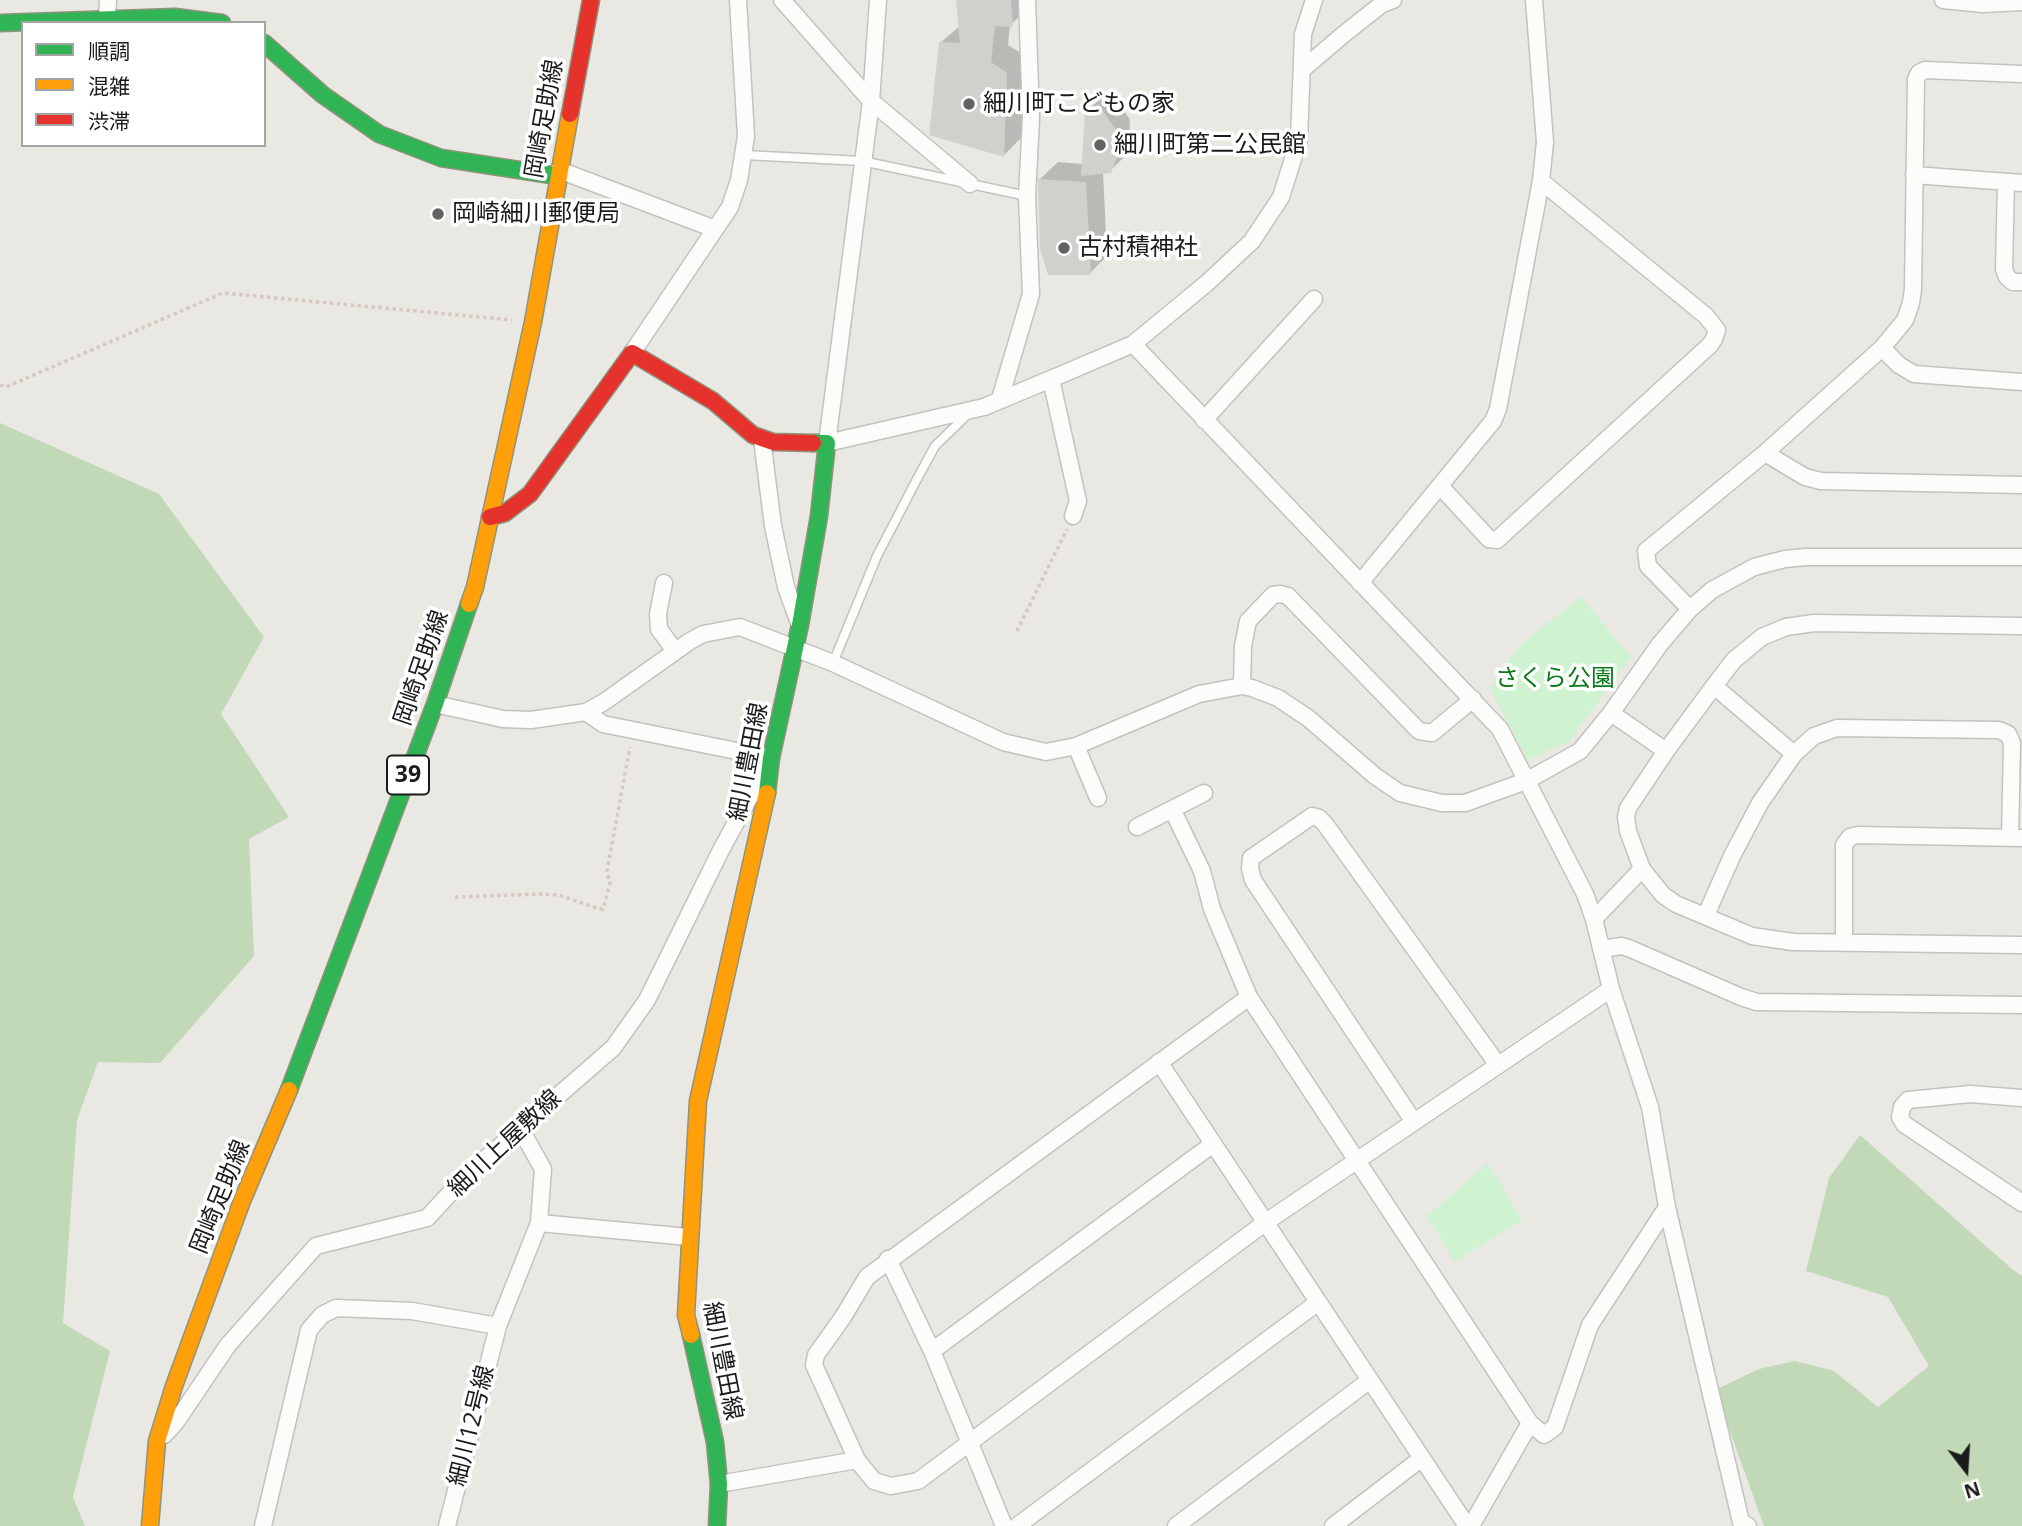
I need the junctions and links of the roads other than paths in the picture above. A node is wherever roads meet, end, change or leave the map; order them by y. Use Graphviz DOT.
graph roads {
  1 [pos="108,0"];
  2 [pos="591,0"];
  3 [pos="738,0"];
  4 [pos="782,0"];
  5 [pos="878,0"];
  6 [pos="1027,0"];
  7 [pos="1314,0"];
  8 [pos="1393,0"];
  9 [pos="1534,0"];
  10 [pos="1942,0"];
  11 [pos="2022,2"];
  12 [pos="107,19"];
  13 [pos="54,21"];
  14 [pos="209,21"];
  15 [pos="21,22"];
  16 [pos="0,23"];
  17 [pos="266,45"];
  18 [pos="1303,69"];
  19 [pos="2022,74"];
  20 [pos="871,101"];
  21 [pos="744,155"];
  22 [pos="862,161"];
  23 [pos="558,173"];
  24 [pos="1914,175"];
  25 [pos="1541,181"];
  26 [pos="2014,183"];
  27 [pos="970,184"];
  28 [pos="1027,196"];
  29 [pos="715,229"];
  30 [pos="2022,282"];
  31 [pos="1314,299"];
  32 [pos="1133,344"];
  33 [pos="1882,348"];
  34 [pos="632,353"];
  35 [pos="1051,379"];
  36 [pos="2022,382"];
  37 [pos="1000,399"];
  38 [pos="973,409"];
  39 [pos="1205,420"];
  40 [pos="762,439"];
  41 [pos="827,443"];
  42 [pos="1765,453"];
  43 [pos="2022,485"];
  44 [pos="1441,487"];
  45 [pos="1073,516"];
  46 [pos="490,517"];
  47 [pos="2022,557"];
  48 [pos="664,583"];
  49 [pos="1360,583"];
  50 [pos="1690,609"];
  51 [pos="800,625"];
  52 [pos="2022,626"];
  53 [pos="795,648"];
  54 [pos="675,651"];
  55 [pos="833,663"];
  56 [pos="1242,686"];
  57 [pos="1714,686"];
  58 [pos="1473,699"];
  59 [pos="435,704"];
  60 [pos="586,712"];
  61 [pos="1611,713"];
  62 [pos="1076,746"];
  63 [pos="1666,751"];
  64 [pos="1794,754"];
  65 [pos="771,758"];
  66 [pos="1526,781"];
  67 [pos="1204,793"];
  68 [pos="1098,798"];
  69 [pos="1173,810"];
  70 [pos="1138,827"];
  71 [pos="2016,838"];
  72 [pos="1642,869"];
  73 [pos="1706,915"];
  74 [pos="1594,919"];
  75 [pos="1844,942"];
  76 [pos="2022,946"];
  77 [pos="1601,949"];
  78 [pos="1611,989"];
  79 [pos="1250,997"];
  80 [pos="2022,1005"];
  81 [pos="1158,1062"];
  82 [pos="1498,1065"];
  83 [pos="2022,1098"];
  84 [pos="1414,1122"];
  85 [pos="520,1128"];
  86 [pos="1213,1144"];
  87 [pos="1357,1161"];
  88 [pos="2022,1203"];
  89 [pos="1667,1207"];
  90 [pos="1266,1222"];
  91 [pos="539,1223"];
  92 [pos="689,1237"];
  93 [pos="888,1259"];
  94 [pos="1317,1303"];
  95 [pos="498,1326"];
  96 [pos="932,1351"];
  97 [pos="1370,1380"];
  98 [pos="1530,1423"];
  99 [pos="157,1441"];
  100 [pos="970,1442"];
  101 [pos="1422,1458"];
  102 [pos="857,1460"];
  103 [pos="719,1484"];
  104 [pos="150,1526"];
  105 [pos="263,1526"];
  106 [pos="447,1526"];
  107 [pos="717,1526"];
  108 [pos="1004,1526"];
  109 [pos="1017,1526"];
  110 [pos="1176,1526"];
  111 [pos="1333,1526"];
  112 [pos="1469,1526"];
  113 [pos="1748,1526"];
  1 -- 12 [label="street"];
  2 -- 23 [label="main road, 岡崎足助線 / 39"];
  3 -- 21 [label="street"];
  4 -- 20 [label="street"];
  5 -- 20 [label="street"];
  6 -- 28 [label="street"];
  7 -- 18 [label="street"];
  8 -- 18 [label="street"];
  9 -- 25 [label="street"];
  10 -- 11 [label="street"];
  12 -- 13 [label="main road"];
  12 -- 14 [label="main road"];
  15 -- 16 [label="main road"];
  17 -- 23 [label="main road"];
  18 -- 32 [label="street"];
  19 -- 24 [label="street"];
  20 -- 22 [label="street"];
  20 -- 27 [label="street"];
  21 -- 22 [label="lane"];
  21 -- 29 [label="street"];
  22 -- 27 [label="lane"];
  22 -- 41 [label="street"];
  23 -- 29 [label="street"];
  23 -- 46 [label="main road, 岡崎足助線 / 39"];
  24 -- 26 [label="street"];
  24 -- 33 [label="street"];
  25 -- 44 [label="street"];
  25 -- 44 [label="street"];
  26 -- 30 [label="street"];
  27 -- 28 [label="lane"];
  28 -- 37 [label="street"];
  29 -- 34 [label="street"];
  31 -- 39 [label="street"];
  32 -- 35 [label="street"];
  32 -- 39 [label="street"];
  33 -- 36 [label="street"];
  33 -- 42 [label="street"];
  34 -- 40 [label="main road"];
  34 -- 46 [label="main road"];
  35 -- 37 [label="street"];
  35 -- 45 [label="street"];
  37 -- 38 [label="street"];
  38 -- 41 [label="street"];
  38 -- 55 [label="lane"];
  39 -- 49 [label="street"];
  40 -- 41 [label="main road"];
  40 -- 51 [label="street"];
  41 -- 51 [label="main road, 細川豊田線"];
  42 -- 43 [label="street"];
  42 -- 50 [label="street"];
  44 -- 49 [label="street"];
  46 -- 59 [label="main road, 岡崎足助線 / 39"];
  47 -- 50 [label="street"];
  48 -- 54 [label="street"];
  49 -- 58 [label="street"];
  50 -- 61 [label="street"];
  51 -- 53 [label="main road, 細川豊田線"];
  52 -- 57 [label="street"];
  53 -- 54 [label="street"];
  53 -- 55 [label="street"];
  53 -- 65 [label="main road, 細川豊田線"];
  54 -- 60 [label="street"];
  55 -- 62 [label="street"];
  56 -- 58 [label="street"];
  56 -- 62 [label="street"];
  56 -- 66 [label="street"];
  57 -- 63 [label="street"];
  57 -- 64 [label="street"];
  58 -- 66 [label="street"];
  59 -- 60 [label="street"];
  59 -- 99 [label="main road, 岡崎足助線 / 39"];
  60 -- 65 [label="street"];
  61 -- 63 [label="street"];
  61 -- 66 [label="street"];
  62 -- 68 [label="street"];
  63 -- 72 [label="street"];
  64 -- 71 [label="street"];
  64 -- 73 [label="street"];
  65 -- 85 [label="street, 細川上屋敷線"];
  65 -- 92 [label="main road, 細川豊田線"];
  66 -- 74 [label="street"];
  67 -- 69 [label="street"];
  69 -- 70 [label="street"];
  69 -- 79 [label="street"];
  71 -- 75 [label="street"];
  72 -- 73 [label="street"];
  72 -- 74 [label="street"];
  73 -- 75 [label="street"];
  74 -- 77 [label="street"];
  75 -- 76 [label="street"];
  77 -- 78 [label="street"];
  77 -- 80 [label="street"];
  78 -- 82 [label="street"];
  78 -- 89 [label="street"];
  79 -- 81 [label="street"];
  79 -- 87 [label="street"];
  81 -- 86 [label="street"];
  81 -- 93 [label="street"];
  82 -- 84 [label="street"];
  82 -- 84 [label="street"];
  83 -- 88 [label="street"];
  84 -- 87 [label="street"];
  85 -- 91 [label="street, 細川12号線"];
  85 -- 99 [label="street, 細川上屋敷線"];
  86 -- 90 [label="street"];
  86 -- 96 [label="street"];
  87 -- 90 [label="street"];
  87 -- 98 [label="street"];
  89 -- 98 [label="street"];
  89 -- 113 [label="street"];
  90 -- 94 [label="street"];
  90 -- 100 [label="street"];
  91 -- 92 [label="street"];
  91 -- 95 [label="street, 細川12号線"];
  92 -- 103 [label="main road, 細川豊田線"];
  93 -- 96 [label="street"];
  93 -- 102 [label="street"];
  94 -- 97 [label="street"];
  94 -- 109 [label="street"];
  95 -- 105 [label="street"];
  95 -- 106 [label="street, 細川12号線"];
  96 -- 100 [label="street"];
  97 -- 101 [label="street"];
  97 -- 110 [label="street"];
  98 -- 112 [label="street"];
  99 -- 104 [label="main road, 岡崎足助線 / 39"];
  100 -- 102 [label="street"];
  100 -- 108 [label="street"];
  101 -- 111 [label="street"];
  101 -- 112 [label="street"];
  102 -- 103 [label="street"];
  103 -- 107 [label="main road, 細川豊田線"];
}
